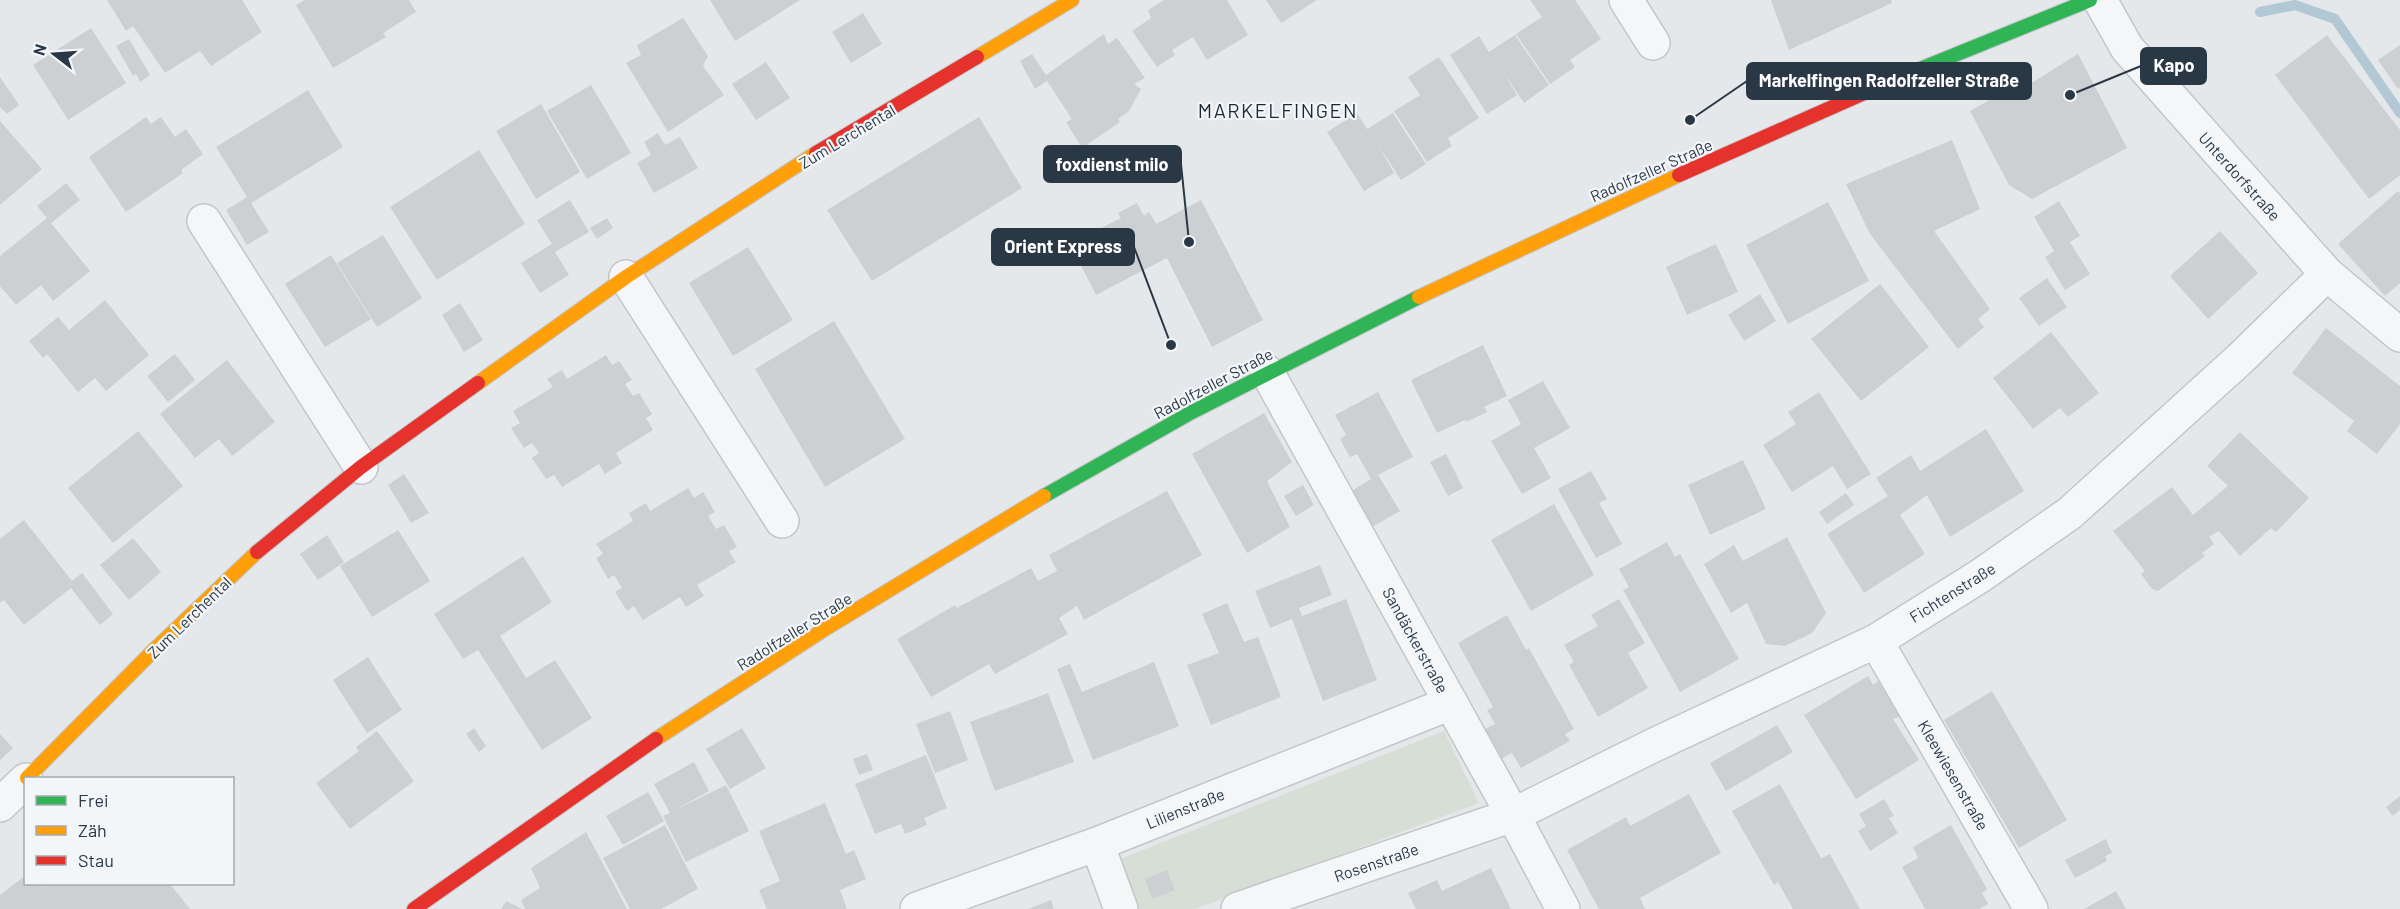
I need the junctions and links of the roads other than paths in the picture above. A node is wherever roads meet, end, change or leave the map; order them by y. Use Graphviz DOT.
graph roads {
  1 [pos="1072,0"];
  2 [pos="1626,0"];
  3 [pos="2090,0"];
  4 [pos="2100,0"];
  5 [pos="1653,43"];
  6 [pos="204,220"];
  7 [pos="2327,274"];
  8 [pos="626,277"];
  9 [pos="2400,335"];
  10 [pos="1266,372"];
  11 [pos="361,467"];
  12 [pos="782,521"];
  13 [pos="1876,640"];
  14 [pos="1451,703"];
  15 [pos="28,777"];
  16 [pos="24,781"];
  17 [pos="0,805"];
  18 [pos="1513,815"];
  19 [pos="1097,844"];
  20 [pos="414,909"];
  21 [pos="917,909"];
  22 [pos="1121,909"];
  23 [pos="1238,909"];
  24 [pos="1563,909"];
  25 [pos="2031,909"];
  1 -- 8 [label="street, Zum Lerchental"];
  2 -- 5 [label="street"];
  3 -- 10 [label="street, Radolfzeller Straße"];
  4 -- 7 [label="street, Unterdorfstraße"];
  6 -- 11 [label="street"];
  7 -- 9 [label="street, Unterdorfstraße"];
  7 -- 13 [label="street, Fichtenstraße"];
  8 -- 11 [label="street, Zum Lerchental"];
  8 -- 12 [label="street"];
  10 -- 14 [label="street, Sandäckerstraße"];
  10 -- 20 [label="street, Radolfzeller Straße"];
  11 -- 15 [label="street, Zum Lerchental"];
  13 -- 18 [label="street, Fichtenstraße"];
  13 -- 25 [label="street, Kleewiesenstraße"];
  14 -- 18 [label="street, Sandäckerstraße"];
  14 -- 19 [label="street, Lilienstraße"];
  16 -- 17 [label="street, Zum Lerchental"];
  18 -- 23 [label="street, Rosenstraße"];
  18 -- 24 [label="street, Sandäckerstraße"];
  19 -- 21 [label="street, Lilienstraße"];
  19 -- 22 [label="street"];
}
